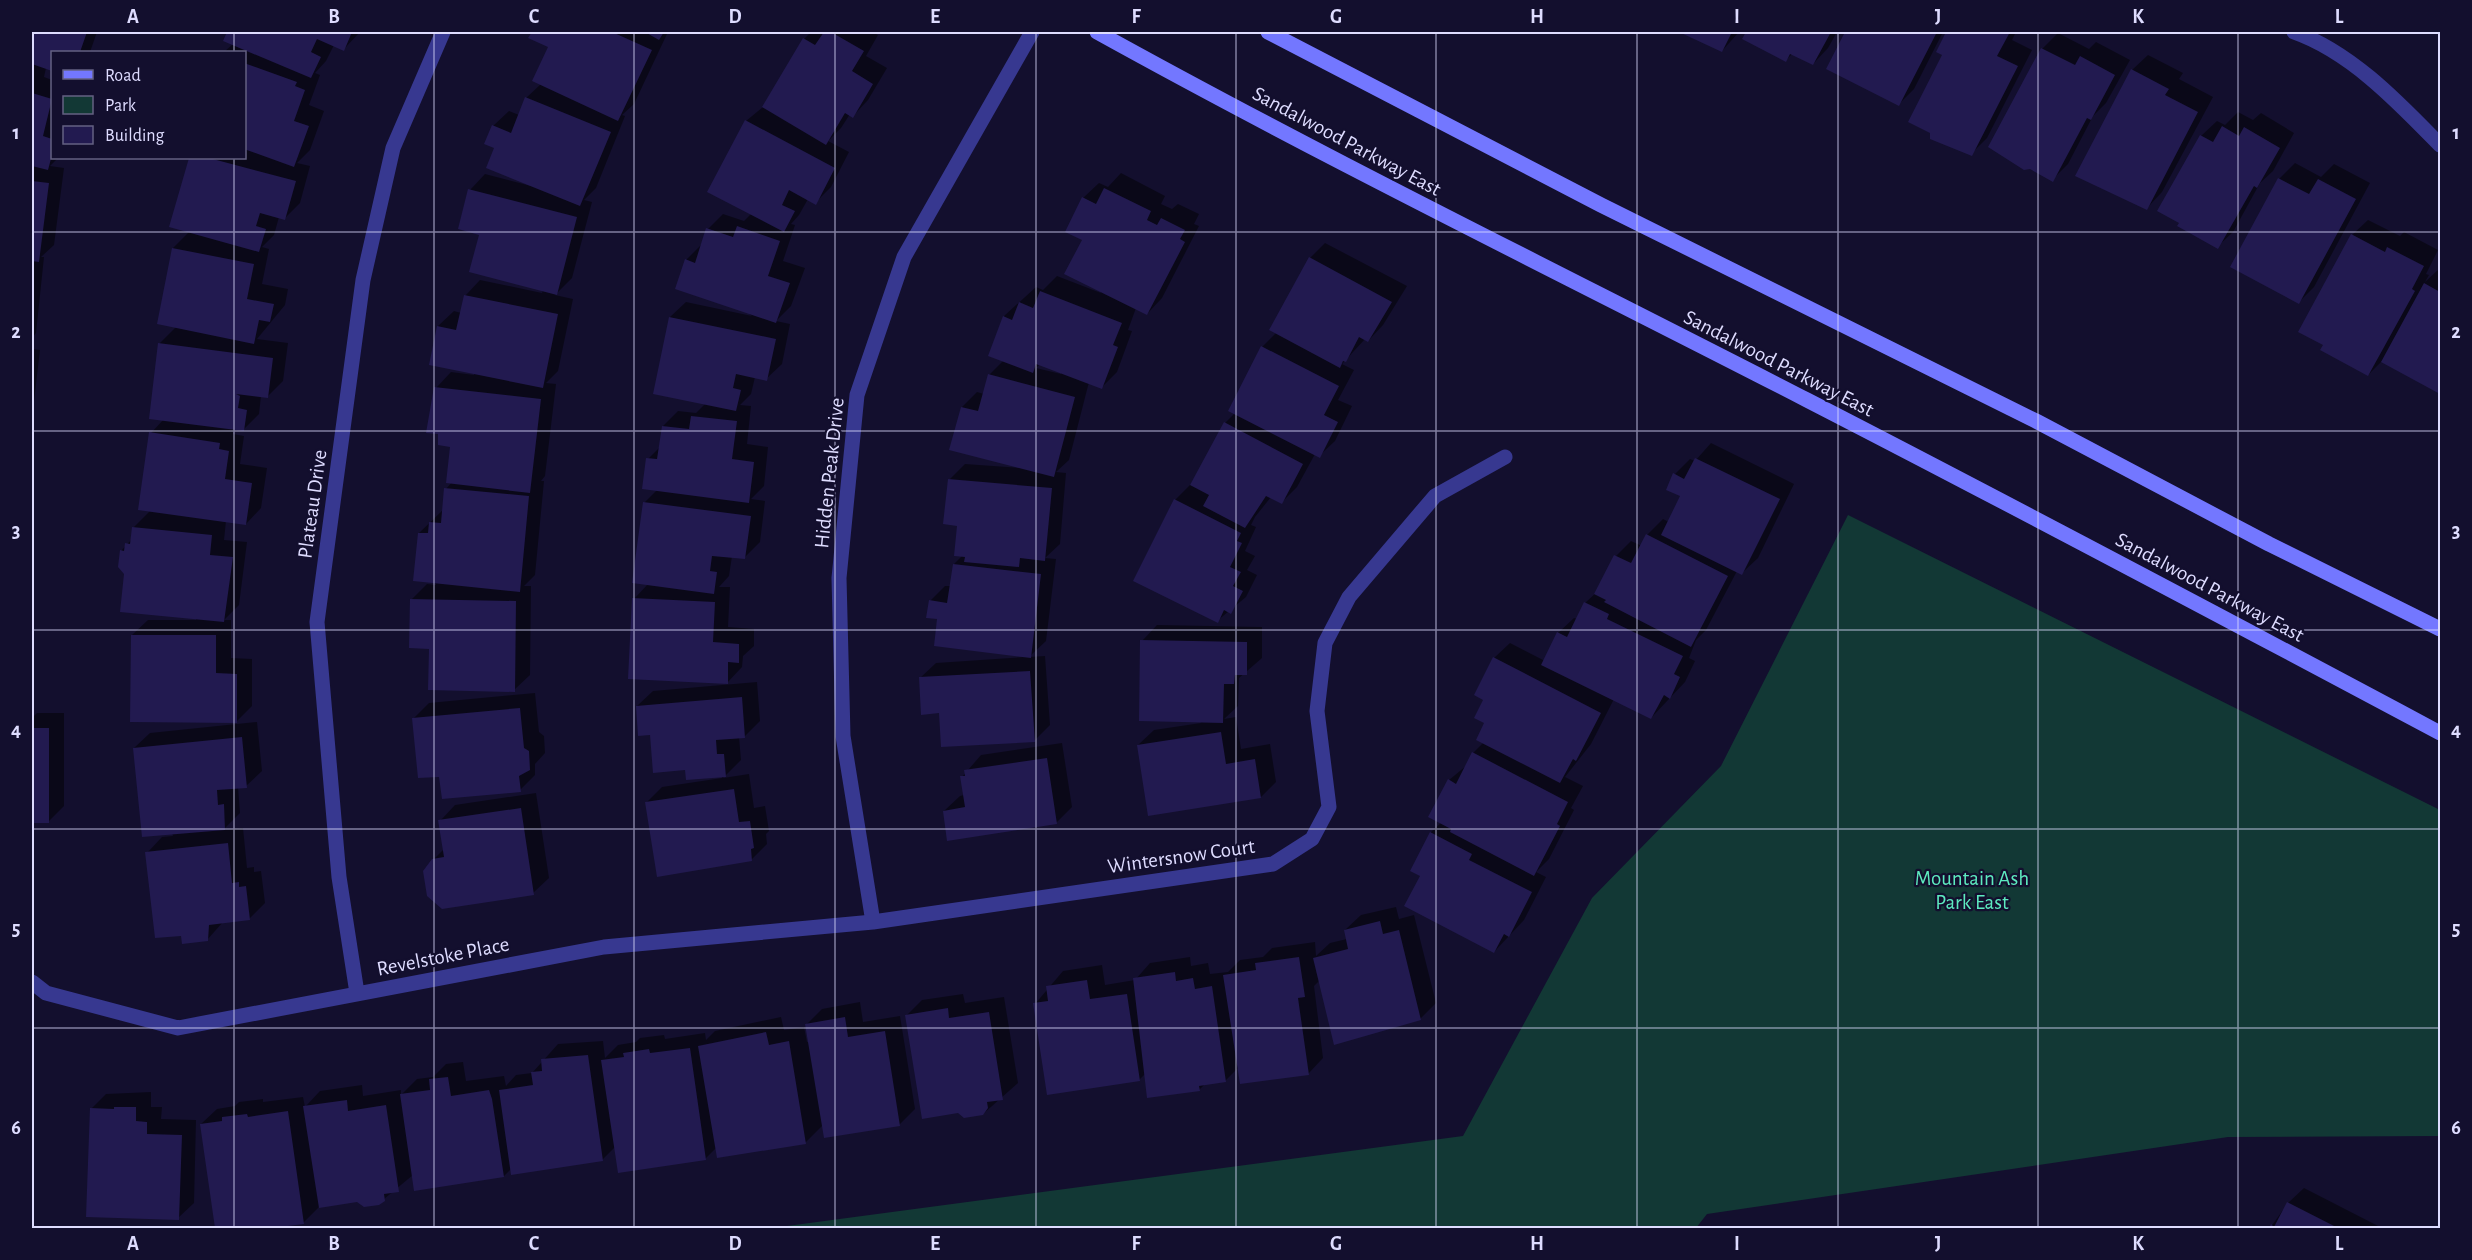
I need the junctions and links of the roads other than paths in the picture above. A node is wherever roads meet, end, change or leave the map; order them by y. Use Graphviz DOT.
graph roads {
  1 [pos="443,32"];
  2 [pos="1032,32"];
  3 [pos="1097,32"];
  4 [pos="1268,32"];
  5 [pos="2294,32"];
  6 [pos="2440,145"];
  7 [pos="1505,456"];
  8 [pos="2440,629"];
  9 [pos="2440,733"];
  10 [pos="873,922"];
  11 [pos="32,982"];
  12 [pos="357,993"];
  1 -- 12 [label="street, Plateau Drive"];
  2 -- 10 [label="street, Hidden Peak Drive"];
  3 -- 9 [label="main road, Sandalwood Parkway East"];
  4 -- 8 [label="main road"];
  5 -- 6 [label="street"];
  7 -- 10 [label="street, Wintersnow Court"];
  10 -- 12 [label="street, Revelstoke Place"];
  11 -- 12 [label="street, Revelstoke Place"];
}
